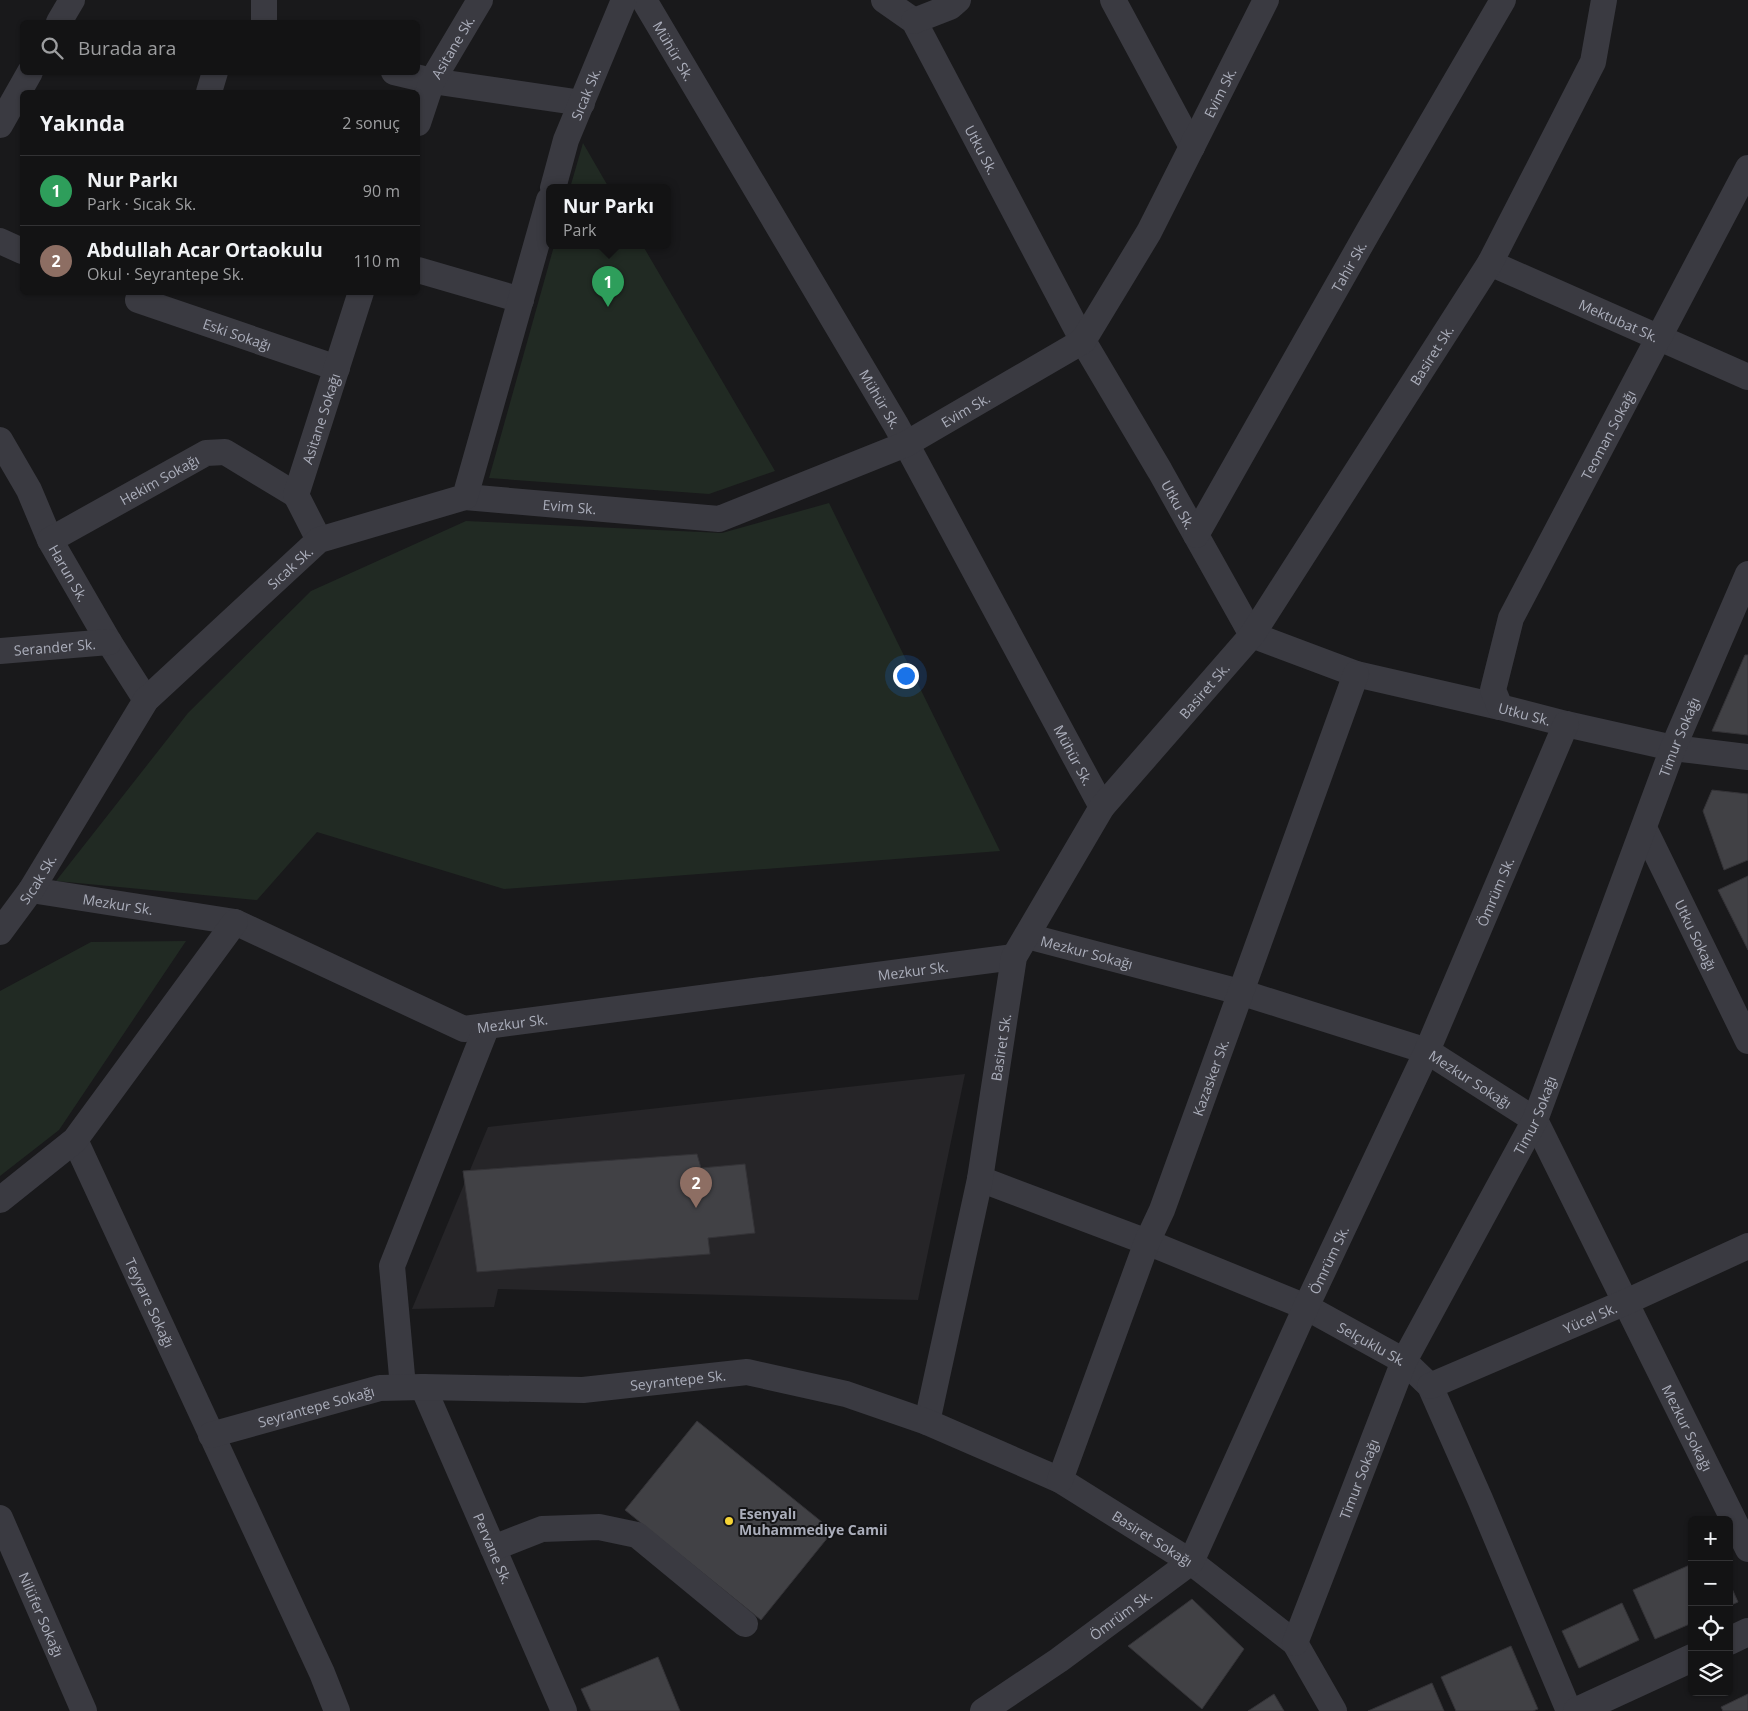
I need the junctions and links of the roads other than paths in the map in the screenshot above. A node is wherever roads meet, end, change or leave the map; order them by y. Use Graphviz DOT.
graph roads {
  1 [pos="72,0"];
  2 [pos="264,0"];
  3 [pos="480,0"];
  4 [pos="624,0"];
  5 [pos="644,0"];
  6 [pos="884,0"];
  7 [pos="958,0"];
  8 [pos="1113,0"];
  9 [pos="1266,0"];
  10 [pos="1503,0"];
  11 [pos="1604,0"];
  12 [pos="60,20"];
  13 [pos="264,20"];
  14 [pos="914,21"];
  15 [pos="28,75"];
  16 [pos="214,75"];
  17 [pos="407,75"];
  18 [pos="432,81"];
  19 [pos="20,90"];
  20 [pos="20,90"];
  21 [pos="210,90"];
  22 [pos="582,103"];
  23 [pos="420,117"];
  24 [pos="0,126"];
  25 [pos="1192,147"];
  26 [pos="1748,168"];
  27 [pos="554,184"];
  28 [pos="546,211"];
  29 [pos="0,242"];
  30 [pos="20,250"];
  31 [pos="1490,263"];
  32 [pos="420,271"];
  33 [pos="133,295"];
  34 [pos="360,295"];
  35 [pos="521,300"];
  36 [pos="1659,336"];
  37 [pos="1083,341"];
  38 [pos="337,368"];
  39 [pos="1748,377"];
  40 [pos="0,440"];
  41 [pos="906,444"];
  42 [pos="296,495"];
  43 [pos="466,497"];
  44 [pos="1196,535"];
  45 [pos="50,540"];
  46 [pos="319,540"];
  47 [pos="1748,574"];
  48 [pos="1252,635"];
  49 [pos="109,642"];
  50 [pos="0,651"];
  51 [pos="1356,674"];
  52 [pos="146,700"];
  53 [pos="1500,707"];
  54 [pos="1566,724"];
  55 [pos="1673,748"];
  56 [pos="1748,757"];
  57 [pos="1102,807"];
  58 [pos="1644,828"];
  59 [pos="31,890"];
  60 [pos="235,922"];
  61 [pos="0,932"];
  62 [pos="1021,947"];
  63 [pos="1240,992"];
  64 [pos="487,1026"];
  65 [pos="1748,1041"];
  66 [pos="1427,1051"];
  67 [pos="1535,1120"];
  68 [pos="74,1140"];
  69 [pos="980,1179"];
  70 [pos="0,1200"];
  71 [pos="1147,1242"];
  72 [pos="1748,1246"];
  73 [pos="1626,1302"];
  74 [pos="1306,1307"];
  75 [pos="1404,1361"];
  76 [pos="1430,1386"];
  77 [pos="413,1387"];
  78 [pos="927,1422"];
  79 [pos="211,1435"];
  80 [pos="1060,1480"];
  81 [pos="3,1533"];
  82 [pos="493,1548"];
  83 [pos="1748,1549"];
  84 [pos="1191,1562"];
  85 [pos="745,1624"];
  86 [pos="1748,1632"];
  87 [pos="1733,1639"];
  88 [pos="1295,1643"];
  89 [pos="1688,1660"];
  90 [pos="557,1709"];
  91 [pos="84,1711"];
  92 [pos="337,1711"];
  93 [pos="983,1711"];
  94 [pos="1334,1711"];
  95 [pos="1569,1711"];
  96 [pos="1577,1711"];
  1 -- 12 [label="street"];
  2 -- 13 [label="street"];
  3 -- 18 [label="street, Asitane Sk."];
  4 -- 22 [label="street, Sıcak Sk."];
  5 -- 41 [label="street, Mühür Sk."];
  6 -- 14 [label="street, Utku Sk."];
  7 -- 14 [label="street"];
  8 -- 25 [label="street"];
  9 -- 25 [label="street, Evim Sk."];
  10 -- 44 [label="street, Tahir Sk."];
  11 -- 31 [label="street, Basiret Sk."];
  14 -- 37 [label="street, Utku Sk."];
  15 -- 19 [label="street"];
  16 -- 21 [label="street"];
  17 -- 18 [label="street"];
  18 -- 22 [label="street"];
  18 -- 23 [label="street, Asitane Sk."];
  20 -- 24 [label="street"];
  22 -- 27 [label="street, Sıcak Sk."];
  25 -- 37 [label="street, Evim Sk."];
  26 -- 36 [label="street, Teoman Sokağı"];
  28 -- 35 [label="street"];
  29 -- 30 [label="street"];
  31 -- 36 [label="street, Mektubat Sk."];
  31 -- 48 [label="street, Basiret Sk."];
  32 -- 35 [label="street"];
  33 -- 38 [label="street, Eski Sokağı"];
  34 -- 38 [label="street, Asitane Sokağı"];
  35 -- 43 [label="street"];
  36 -- 39 [label="street, Mektubat Sk."];
  36 -- 53 [label="street, Teoman Sokağı"];
  37 -- 41 [label="street, Evim Sk."];
  37 -- 44 [label="street, Utku Sk."];
  38 -- 42 [label="street, Asitane Sokağı"];
  40 -- 45 [label="street, Harun Sk."];
  41 -- 43 [label="street, Evim Sk."];
  41 -- 57 [label="street, Mühür Sk."];
  42 -- 45 [label="street, Hekim Sokağı"];
  42 -- 46 [label="street"];
  43 -- 46 [label="street, Sıcak Sk."];
  44 -- 48 [label="street, Utku Sk."];
  45 -- 49 [label="street, Harun Sk."];
  46 -- 52 [label="street, Sıcak Sk."];
  47 -- 55 [label="street, Timur Sokağı"];
  48 -- 51 [label="street, Utku Sk."];
  48 -- 57 [label="street, Basiret Sk."];
  49 -- 50 [label="street, Serander Sk."];
  49 -- 52 [label="street, Harun Sk."];
  51 -- 53 [label="street, Utku Sk."];
  51 -- 63 [label="street, Kazasker Sk."];
  52 -- 59 [label="street, Sıcak Sk."];
  53 -- 54 [label="street, Utku Sk."];
  54 -- 55 [label="street, Utku Sk."];
  54 -- 66 [label="street, Ömrüm Sk."];
  55 -- 56 [label="street, Utku Sk."];
  55 -- 58 [label="street, Timur Sokağı"];
  57 -- 62 [label="street, Basiret Sk."];
  58 -- 65 [label="street, Utku Sokağı"];
  58 -- 67 [label="street, Timur Sokağı"];
  59 -- 60 [label="street, Mezkur Sk."];
  59 -- 61 [label="street, Sıcak Sk."];
  60 -- 64 [label="street, Mezkur Sk."];
  60 -- 68 [label="street"];
  62 -- 63 [label="street, Mezkur Sokağı"];
  62 -- 64 [label="street, Mezkur Sk."];
  62 -- 69 [label="street, Basiret Sk."];
  63 -- 66 [label="street, Mezkur Sokağı"];
  63 -- 71 [label="street, Kazasker Sk."];
  64 -- 77 [label="street, Pervane Sk."];
  66 -- 67 [label="street, Mezkur Sokağı"];
  66 -- 74 [label="street, Ömrüm Sk."];
  67 -- 73 [label="street, Mezkur Sokağı"];
  67 -- 75 [label="street, Timur Sokağı"];
  68 -- 70 [label="street"];
  68 -- 79 [label="street, Teyyare Sokağı"];
  69 -- 71 [label="street, Selçuklu Sk."];
  69 -- 78 [label="street, Basiret Sk."];
  71 -- 74 [label="street, Selçuklu Sk."];
  71 -- 80 [label="street, Kazasker Sk."];
  72 -- 73 [label="street, Yücel Sk."];
  73 -- 76 [label="street, Yücel Sk."];
  73 -- 83 [label="street, Mezkur Sokağı"];
  74 -- 75 [label="street, Selçuklu Sk."];
  74 -- 84 [label="street, Ömrüm Sk."];
  75 -- 76 [label="street, Selçuklu Sk."];
  75 -- 88 [label="street, Timur Sokağı"];
  76 -- 95 [label="street, Selçuklu Sk."];
  77 -- 78 [label="street, Seyrantepe Sk."];
  77 -- 79 [label="street, Seyrantepe Sokağı"];
  77 -- 82 [label="street, Pervane Sk."];
  78 -- 80 [label="street, Basiret Sokağı"];
  79 -- 92 [label="street, Teyyare Sokağı"];
  80 -- 84 [label="street, Basiret Sokağı"];
  81 -- 91 [label="street, Nilüfer Sokağı"];
  82 -- 85 [label="street"];
  82 -- 90 [label="street, Pervane Sk."];
  84 -- 88 [label="street, Basiret Sokağı"];
  84 -- 93 [label="street, Ömrüm Sk."];
  86 -- 87 [label="street"];
  88 -- 94 [label="street, Basiret Sokağı"];
  89 -- 96 [label="street"];
}
